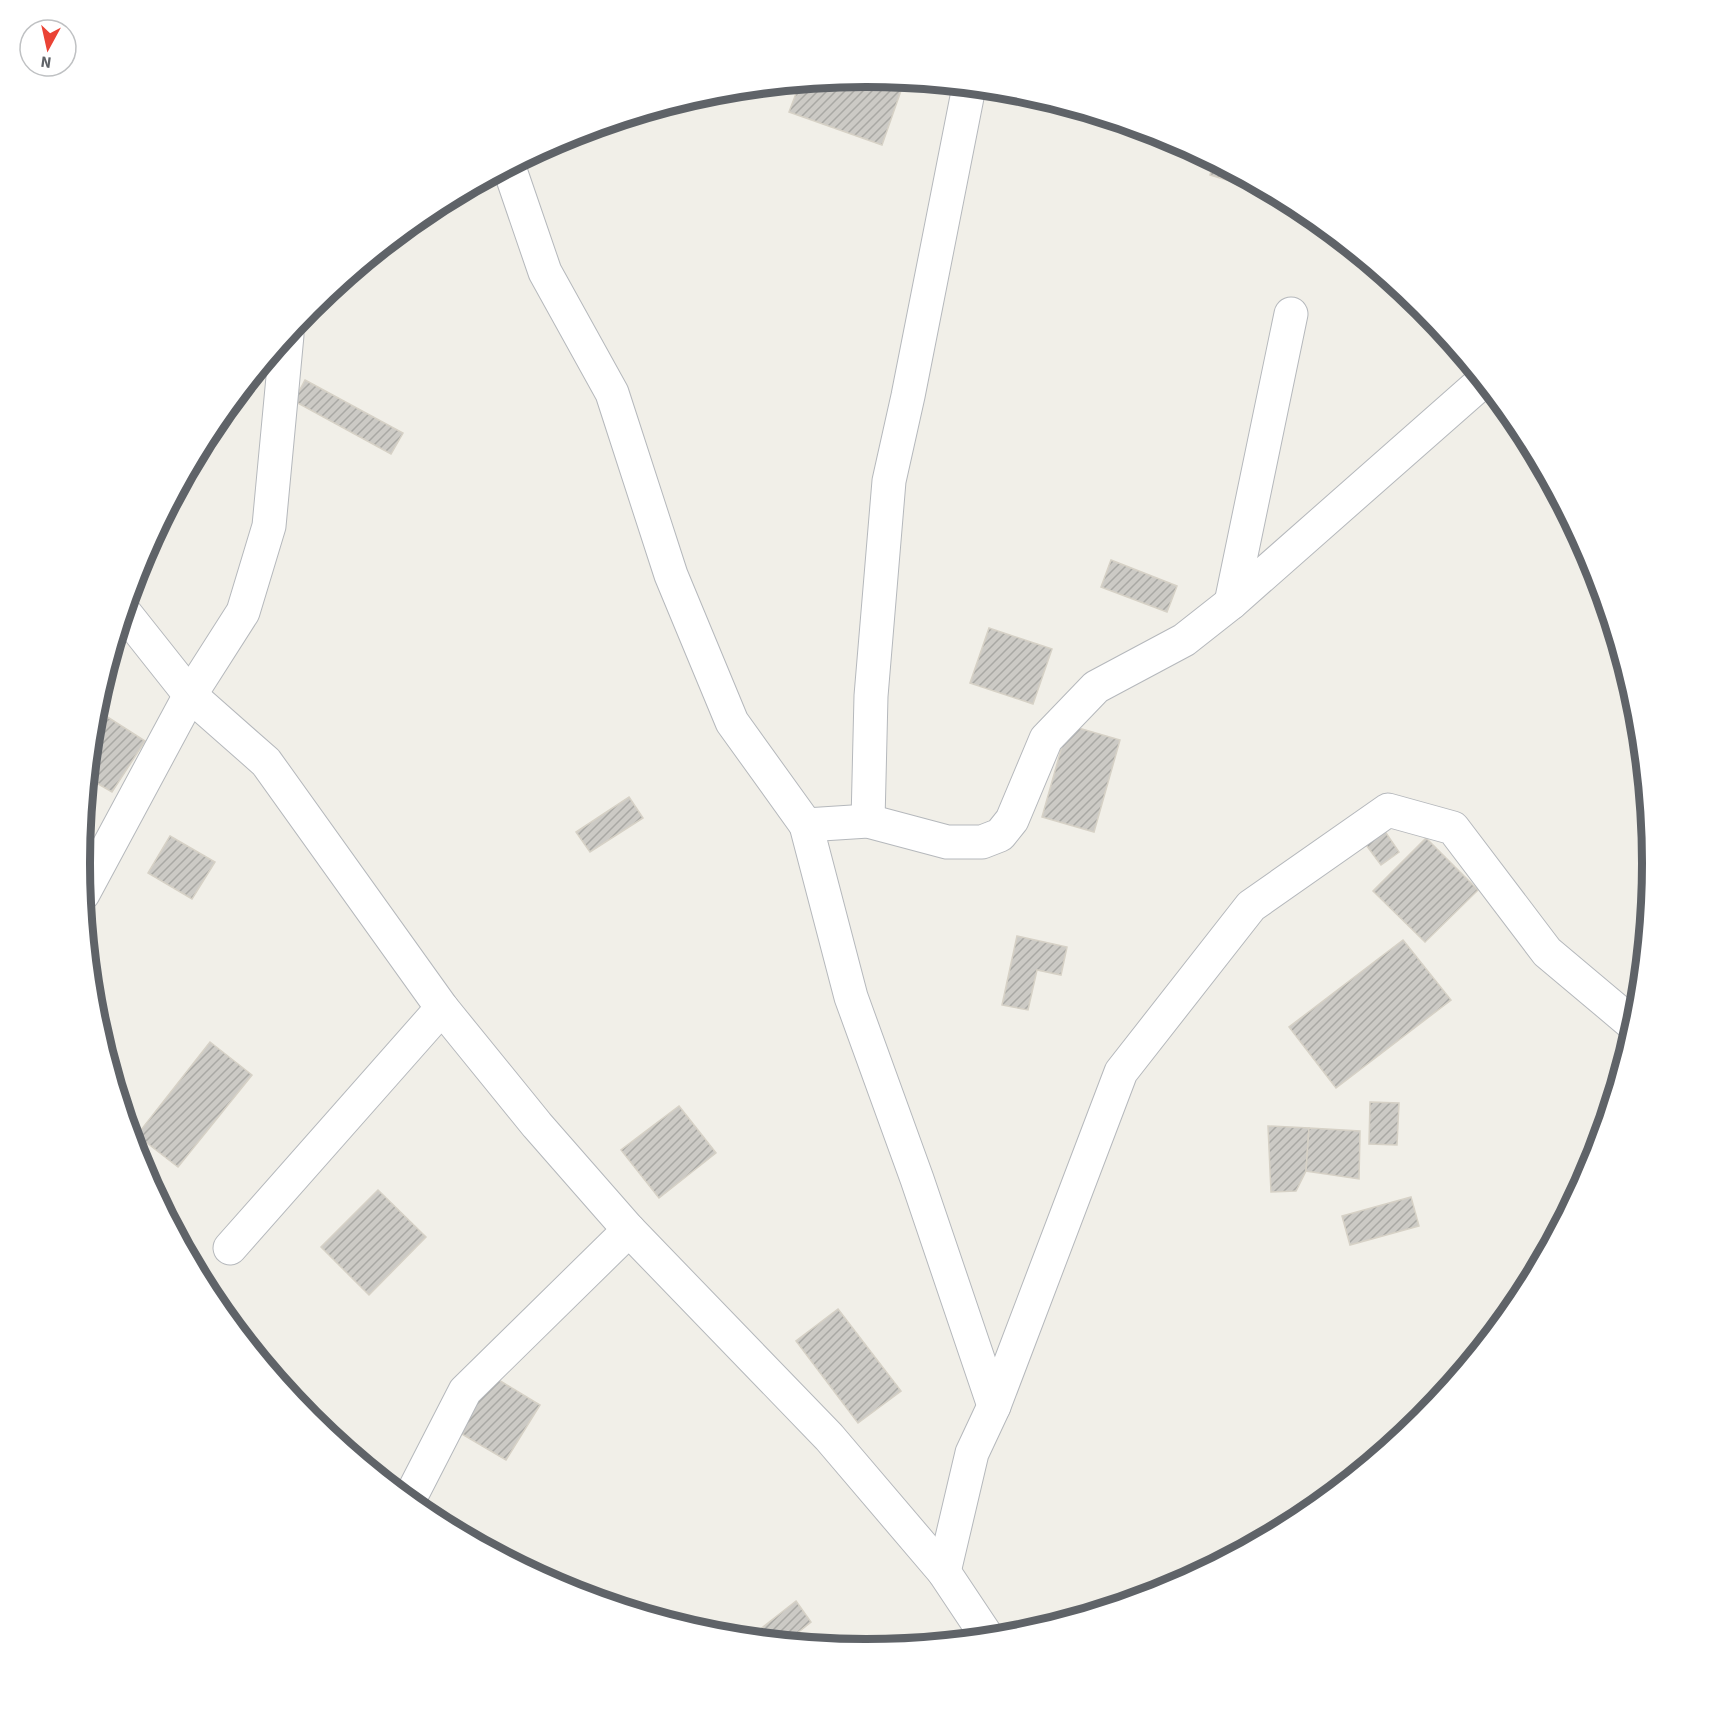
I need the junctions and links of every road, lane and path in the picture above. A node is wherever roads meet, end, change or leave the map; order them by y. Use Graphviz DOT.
graph roads {
  1 [pos="968,94"];
  2 [pos="511,173"];
  3 [pos="1291,314"];
  4 [pos="286,348"];
  5 [pos="1478,386"];
  6 [pos="1231,603"];
  7 [pos="130,620"];
  8 [pos="190,695"];
  9 [pos="868,821"];
  10 [pos="806,825"];
  11 [pos="91,880"];
  12 [pos="442,1008"];
  13 [pos="1627,1019"];
  14 [pos="629,1230"];
  15 [pos="230,1248"];
  16 [pos="994,1406"];
  17 [pos="413,1492"];
  18 [pos="944,1572"];
  19 [pos="982,1630"];
  1 -- 9 [label="street"];
  2 -- 10 [label="street"];
  3 -- 6 [label="street"];
  4 -- 8 [label="street"];
  5 -- 6 [label="street"];
  6 -- 9 [label="street"];
  7 -- 8 [label="street"];
  8 -- 11 [label="street"];
  8 -- 12 [label="street"];
  9 -- 10 [label="street"];
  10 -- 16 [label="street"];
  12 -- 14 [label="street"];
  12 -- 15 [label="street"];
  13 -- 16 [label="street"];
  14 -- 17 [label="street"];
  14 -- 18 [label="street"];
  16 -- 18 [label="street"];
  18 -- 19 [label="street"];
}
